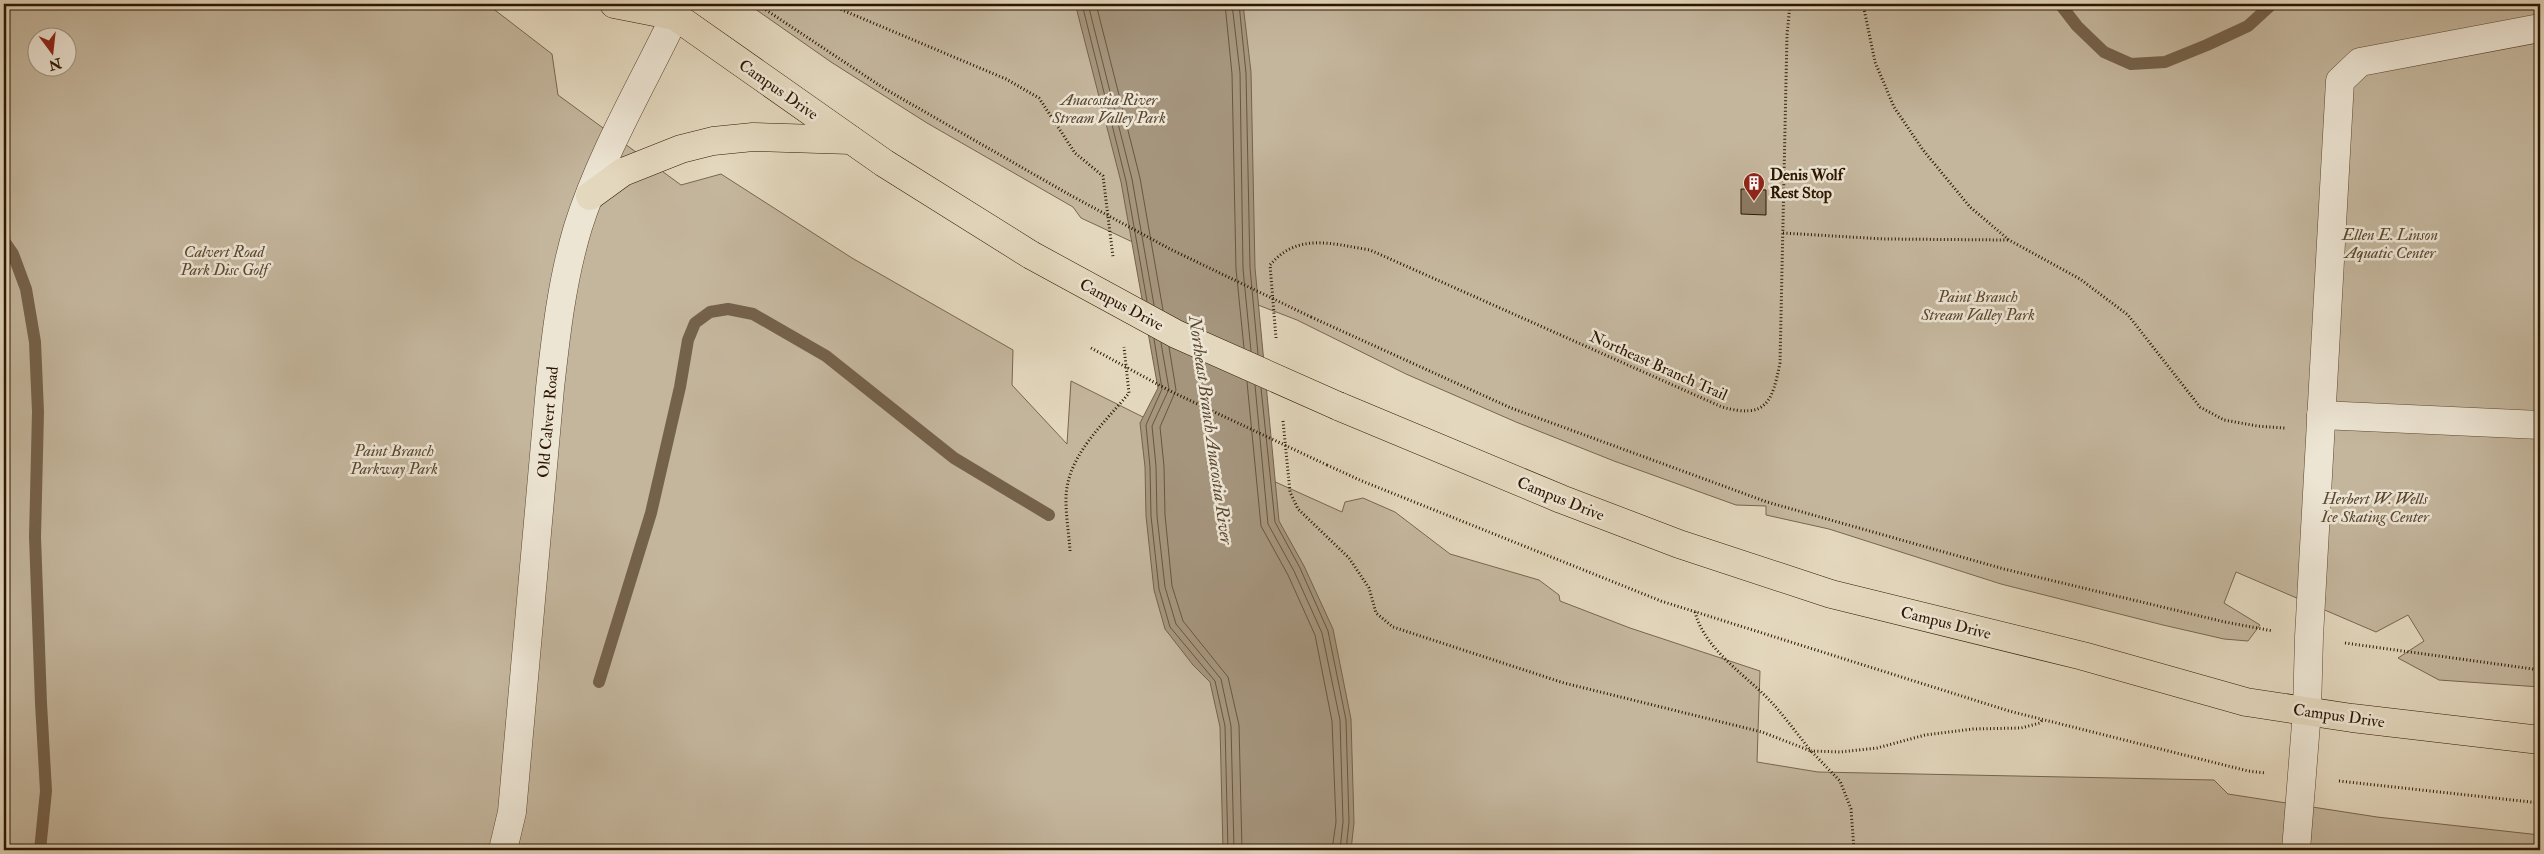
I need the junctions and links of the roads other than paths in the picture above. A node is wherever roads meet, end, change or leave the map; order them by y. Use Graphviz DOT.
graph roads {
  1 [pos="614,4"];
  2 [pos="670,10"];
  3 [pos="2540,28"];
  4 [pos="851,140"];
  5 [pos="590,196"];
  6 [pos="2321,422"];
  7 [pos="2540,425"];
  8 [pos="2308,711"];
  9 [pos="2540,740"];
  10 [pos="503,850"];
  11 [pos="2296,850"];
  1 -- 2 [label="main road, Campus Drive"];
  2 -- 4 [label="main road, Campus Drive"];
  2 -- 5 [label="street, Old Calvert Road"];
  3 -- 6 [label="street"];
  4 -- 5 [label="main road"];
  4 -- 8 [label="main road, Campus Drive, bridge"];
  5 -- 10 [label="street, Old Calvert Road"];
  6 -- 7 [label="street"];
  6 -- 8 [label="street"];
  8 -- 9 [label="main road, Campus Drive"];
  8 -- 11 [label="street"];
}
